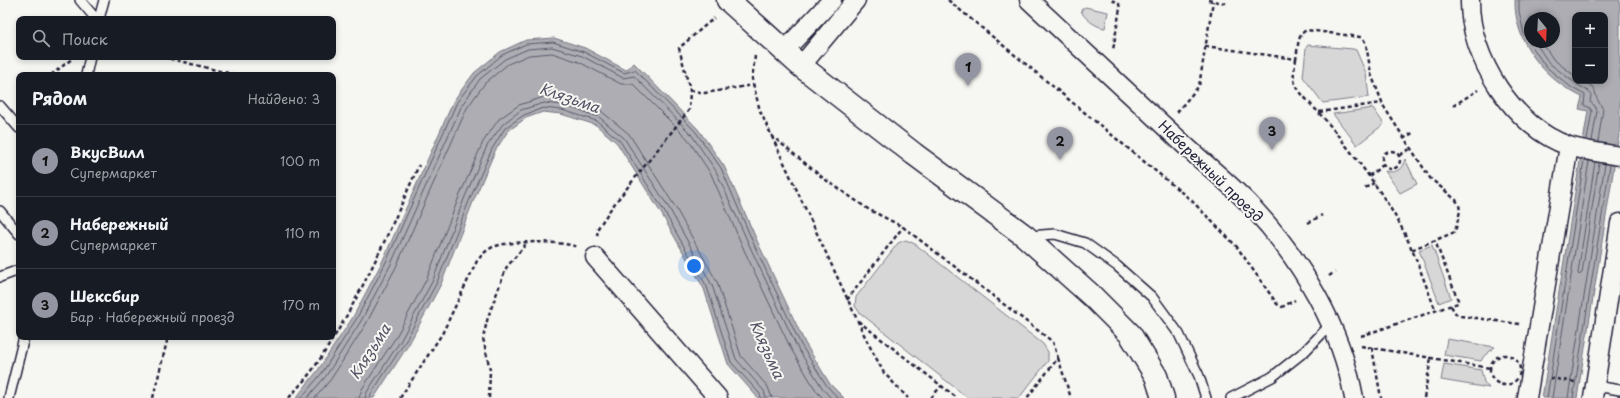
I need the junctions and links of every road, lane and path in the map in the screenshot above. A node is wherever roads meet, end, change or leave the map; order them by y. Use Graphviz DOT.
graph roads {
  1 [pos="80,0"];
  2 [pos="104,0"];
  3 [pos="832,0"];
  4 [pos="856,0"];
  5 [pos="948,0"];
  6 [pos="1029,0"];
  7 [pos="1112,0"];
  8 [pos="1208,0"];
  9 [pos="1225,0"];
  10 [pos="1470,0"];
  11 [pos="730,1"];
  12 [pos="1213,1"];
  13 [pos="95,16"];
  14 [pos="99,16"];
  15 [pos="1205,46"];
  16 [pos="784,51"];
  17 [pos="755,56"];
  18 [pos="1296,59"];
  19 [pos="70,60"];
  20 [pos="89,60"];
  21 [pos="175,60"];
  22 [pos="802,66"];
  23 [pos="55,72"];
  24 [pos="87,72"];
  25 [pos="224,72"];
  26 [pos="1110,76"];
  27 [pos="1493,80"];
  28 [pos="753,85"];
  29 [pos="690,90"];
  30 [pos="1382,103"];
  31 [pos="0,106"];
  32 [pos="1453,106"];
  33 [pos="1319,112"];
  34 [pos="16,125"];
  35 [pos="1165,127"];
  36 [pos="1414,132"];
  37 [pos="771,136"];
  38 [pos="1403,139"];
  39 [pos="1574,147"];
  40 [pos="1410,148"];
  41 [pos="1400,155"];
  42 [pos="1619,156"];
  43 [pos="419,165"];
  44 [pos="1383,165"];
  45 [pos="1369,176"];
  46 [pos="1374,183"];
  47 [pos="1366,188"];
  48 [pos="0,211"];
  49 [pos="1322,215"];
  50 [pos="1308,223"];
  51 [pos="1620,223"];
  52 [pos="903,227"];
  53 [pos="16,230"];
  54 [pos="1025,236"];
  55 [pos="1436,241"];
  56 [pos="526,244"];
  57 [pos="1412,250"];
  58 [pos="595,257"];
  59 [pos="16,271"];
  60 [pos="1335,272"];
  61 [pos="0,277"];
  62 [pos="1312,288"];
  63 [pos="847,300"];
  64 [pos="1451,306"];
  65 [pos="1436,311"];
  66 [pos="856,319"];
  67 [pos="1331,324"];
  68 [pos="1539,327"];
  69 [pos="336,333"];
  70 [pos="1361,336"];
  71 [pos="23,340"];
  72 [pos="167,340"];
  73 [pos="332,340"];
  74 [pos="1339,343"];
  75 [pos="1372,348"];
  76 [pos="1058,358"];
  77 [pos="1431,358"];
  78 [pos="1490,368"];
  79 [pos="1531,375"];
  80 [pos="941,386"];
  81 [pos="1620,390"];
  82 [pos="1594,392"];
  83 [pos="10,398"];
  84 [pos="153,398"];
  85 [pos="289,398"];
  86 [pos="400,398"];
  87 [pos="489,398"];
  88 [pos="718,398"];
  89 [pos="908,398"];
  90 [pos="931,398"];
  91 [pos="956,398"];
  92 [pos="1027,398"];
  93 [pos="1071,398"];
  94 [pos="1163,398"];
  95 [pos="1206,398"];
  96 [pos="1231,398"];
  97 [pos="1354,398"];
  98 [pos="1381,398"];
  99 [pos="1424,398"];
  100 [pos="1527,398"];
  1 -- 13 [label="lane"];
  2 -- 14 [label="lane"];
  3 -- 16 [label="street"];
  4 -- 22 [label="street"];
  5 -- 62 [label="path"];
  6 -- 26 [label="street, Набережный проезд"];
  7 -- 26 [label="path"];
  8 -- 12 [label="path"];
  9 -- 12 [label="path"];
  10 -- 27 [label="street"];
  11 -- 16 [label="main road"];
  11 -- 29 [label="path"];
  12 -- 15 [label="path"];
  15 -- 18 [label="path"];
  15 -- 35 [label="path"];
  16 -- 22 [label="main road"];
  17 -- 28 [label="path"];
  18 -- 30 [label="path"];
  18 -- 33 [label="path"];
  19 -- 23 [label="path"];
  20 -- 24 [label="lane"];
  21 -- 25 [label="path"];
  22 -- 54 [label="main road"];
  26 -- 35 [label="street, Набережный проезд"];
  27 -- 32 [label="path"];
  27 -- 39 [label="street"];
  28 -- 29 [label="path"];
  28 -- 37 [label="path"];
  29 -- 58 [label="path"];
  30 -- 33 [label="path"];
  30 -- 38 [label="path"];
  31 -- 34 [label="lane"];
  33 -- 45 [label="path"];
  35 -- 62 [label="street, Набережный проезд"];
  36 -- 38 [label="path"];
  37 -- 52 [label="path"];
  37 -- 63 [label="path"];
  38 -- 40 [label="path"];
  39 -- 42 [label="street"];
  39 -- 68 [label="street"];
  40 -- 41 [label="path"];
  40 -- 55 [label="path"];
  41 -- 44 [label="path"];
  41 -- 44 [label="path"];
  43 -- 69 [label="path"];
  44 -- 45 [label="path"];
  45 -- 46 [label="path"];
  46 -- 47 [label="path"];
  46 -- 57 [label="path"];
  48 -- 53 [label="lane"];
  49 -- 50 [label="path"];
  51 -- 82 [label="street"];
  52 -- 63 [label="path"];
  52 -- 76 [label="path"];
  54 -- 94 [label="main road"];
  54 -- 95 [label="lane"];
  55 -- 57 [label="path"];
  55 -- 64 [label="path"];
  56 -- 58 [label="path"];
  56 -- 86 [label="path"];
  56 -- 87 [label="path"];
  57 -- 65 [label="path"];
  58 -- 88 [label="street"];
  59 -- 61 [label="lane"];
  60 -- 62 [label="path"];
  62 -- 67 [label="street, Набережный проезд"];
  63 -- 66 [label="path"];
  64 -- 65 [label="path"];
  64 -- 68 [label="path"];
  65 -- 70 [label="path"];
  66 -- 80 [label="path"];
  66 -- 89 [label="path"];
  67 -- 74 [label="street, Набережный проезд"];
  67 -- 96 [label="lane"];
  68 -- 79 [label="street"];
  71 -- 83 [label="lane"];
  72 -- 84 [label="path"];
  73 -- 85 [label="path"];
  74 -- 75 [label="path"];
  74 -- 97 [label="street, Набережный проезд"];
  75 -- 77 [label="path"];
  75 -- 98 [label="path"];
  76 -- 92 [label="path"];
  76 -- 93 [label="path"];
  77 -- 78 [label="path"];
  77 -- 99 [label="path"];
  78 -- 78 [label="path"];
  79 -- 82 [label="path"];
  79 -- 100 [label="street"];
  80 -- 90 [label="path"];
  80 -- 91 [label="path"];
  81 -- 82 [label="lane"];
}
